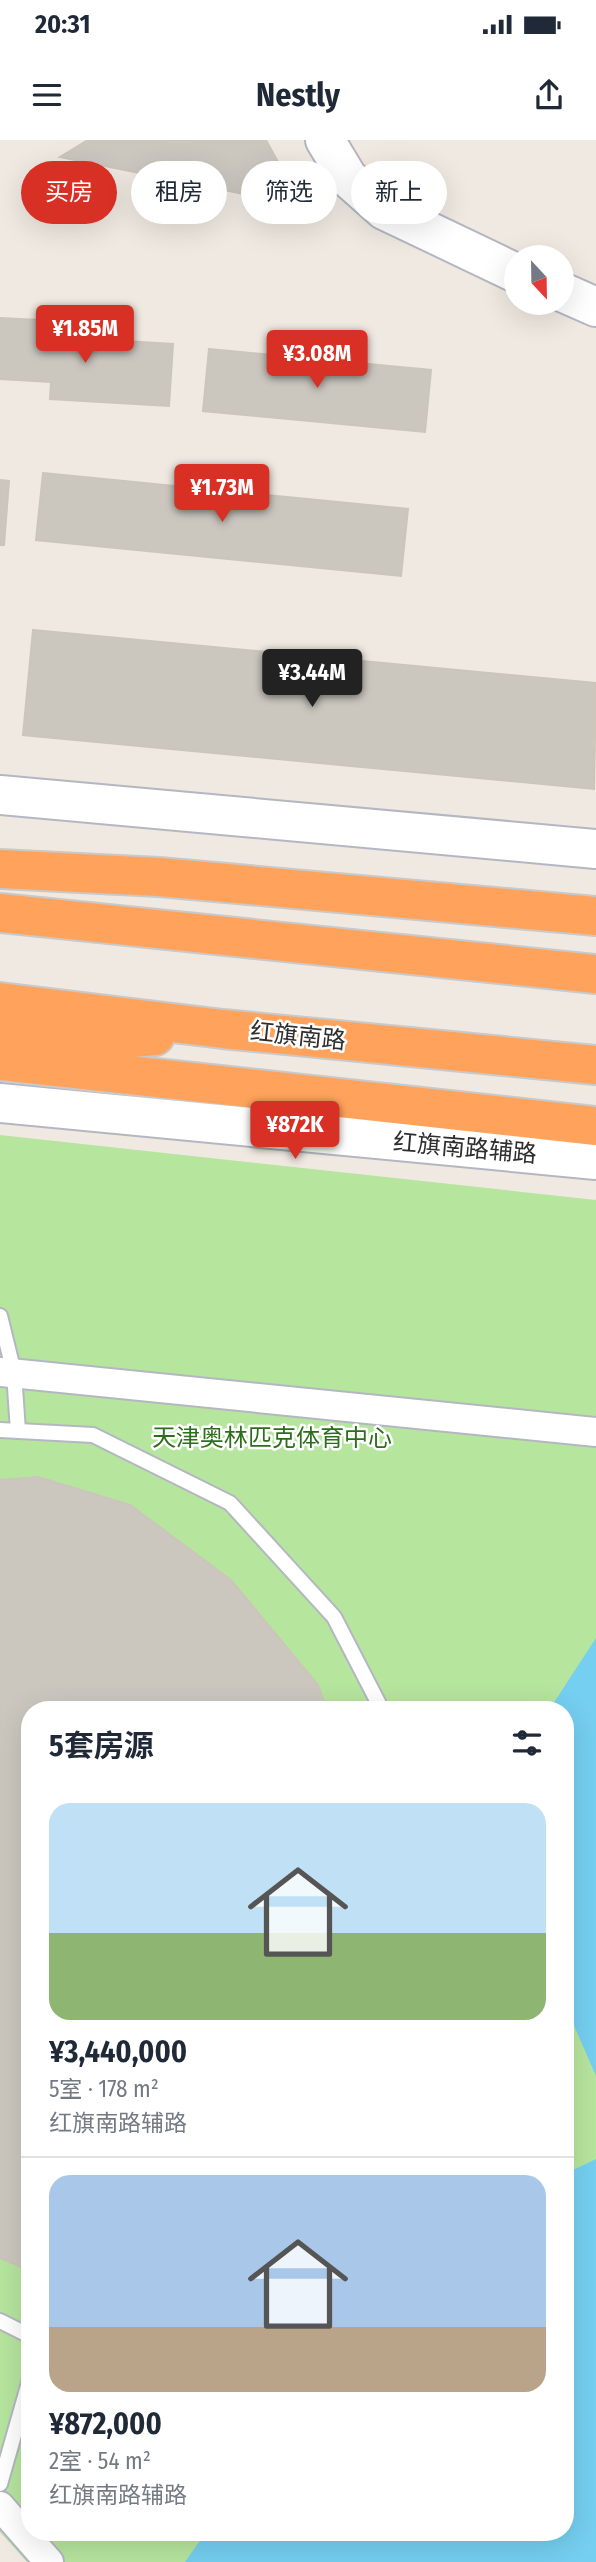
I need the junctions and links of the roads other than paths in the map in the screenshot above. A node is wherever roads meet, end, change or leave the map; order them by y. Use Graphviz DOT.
graph roads {
  1 [pos="326,140"];
  2 [pos="504,267"];
  3 [pos="574,297"];
  4 [pos="596,307"];
  5 [pos="0,795"];
  6 [pos="596,849"];
  7 [pos="0,869"];
  8 [pos="0,913"];
  9 [pos="596,916"];
  10 [pos="596,974"];
  11 [pos="0,1002"];
  12 [pos="223,1029"];
  13 [pos="0,1038"];
  14 [pos="0,1061"];
  15 [pos="596,1065"];
  16 [pos="0,1103"];
  17 [pos="596,1126"];
  18 [pos="596,1160"];
  19 [pos="0,1316"];
  20 [pos="7,1373"];
  21 [pos="0,1430"];
  22 [pos="18,1431"];
  23 [pos="596,1432"];
  24 [pos="377,1701"];
  25 [pos="0,2321"];
  26 [pos="21,2332"];
  27 [pos="21,2410"];
  28 [pos="0,2484"];
  29 [pos="0,2506"];
  30 [pos="21,2530"];
  31 [pos="31,2541"];
  32 [pos="49,2562"];
  1 -- 2 [label="main road"];
  3 -- 4 [label="main road"];
  5 -- 6 [label="main road"];
  7 -- 9 [label="highway"];
  8 -- 10 [label="highway"];
  11 -- 12 [label="highway, 红旗南路"];
  12 -- 13 [label="highway"];
  12 -- 15 [label="highway, 红旗南路"];
  14 -- 17 [label="highway"];
  16 -- 18 [label="main road, 红旗南路辅路"];
  19 -- 20 [label="lane"];
  20 -- 22 [label="lane"];
  20 -- 23 [label="street"];
  21 -- 22 [label="lane"];
  22 -- 24 [label="lane"];
  25 -- 26 [label="lane"];
  27 -- 28 [label="lane"];
  29 -- 30 [label="street"];
  31 -- 32 [label="street"];
}
